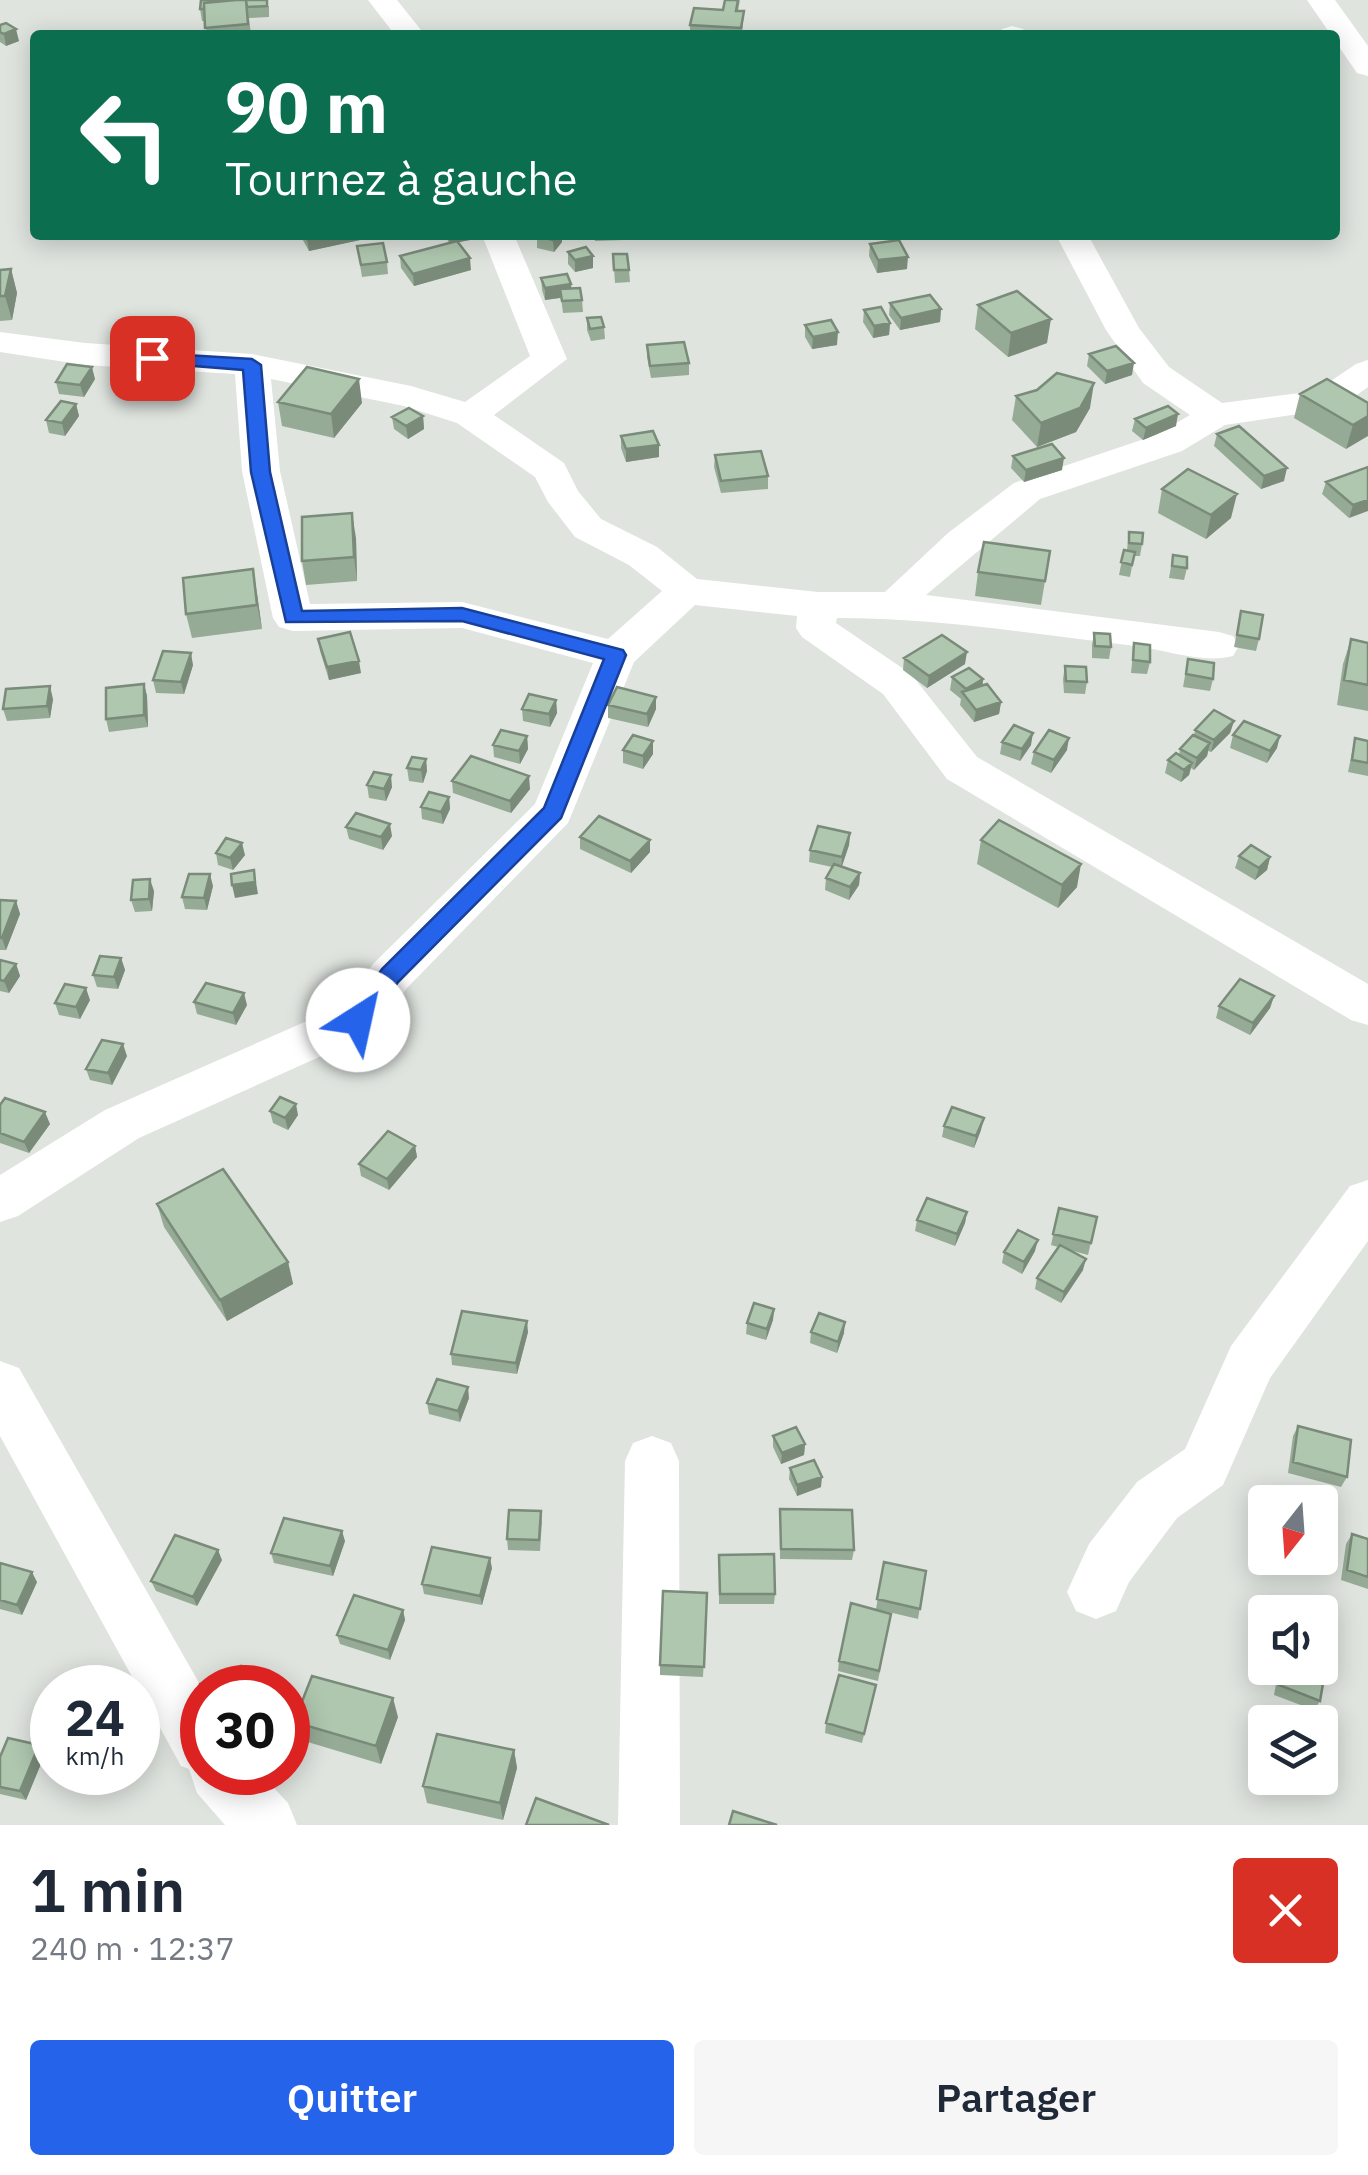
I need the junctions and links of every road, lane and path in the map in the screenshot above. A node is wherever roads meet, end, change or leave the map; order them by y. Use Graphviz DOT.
graph roads {
  1 [pos="382,0"];
  2 [pos="1321,0"];
  3 [pos="406,30"];
  4 [pos="1368,67"];
  5 [pos="500,240"];
  6 [pos="1075,240"];
  7 [pos="0,342"];
  8 [pos="252,365"];
  9 [pos="1368,371"];
  10 [pos="470,415"];
  11 [pos="1215,415"];
  12 [pos="686,590"];
  13 [pos="818,605"];
  14 [pos="897,605"];
  15 [pos="1219,646"];
  16 [pos="616,655"];
  17 [pos="1368,1007"];
  18 [pos="0,1201"];
  19 [pos="1368,1201"];
  20 [pos="0,1384"];
  21 [pos="652,1461"];
  22 [pos="1096,1592"];
  23 [pos="180,1705"];
  24 [pos="239,1795"];
  25 [pos="266,1825"];
  26 [pos="649,1825"];
  1 -- 3 [label="street"];
  2 -- 4 [label="street"];
  5 -- 10 [label="street"];
  6 -- 11 [label="street"];
  7 -- 8 [label="street"];
  8 -- 10 [label="street"];
  8 -- 16 [label="street"];
  9 -- 11 [label="street"];
  10 -- 12 [label="street"];
  11 -- 14 [label="street"];
  12 -- 13 [label="street"];
  12 -- 16 [label="street"];
  13 -- 14 [label="street"];
  13 -- 17 [label="street"];
  14 -- 15 [label="street"];
  16 -- 18 [label="street"];
  19 -- 22 [label="street"];
  20 -- 23 [label="street"];
  21 -- 26 [label="street"];
  24 -- 25 [label="street"];
}
